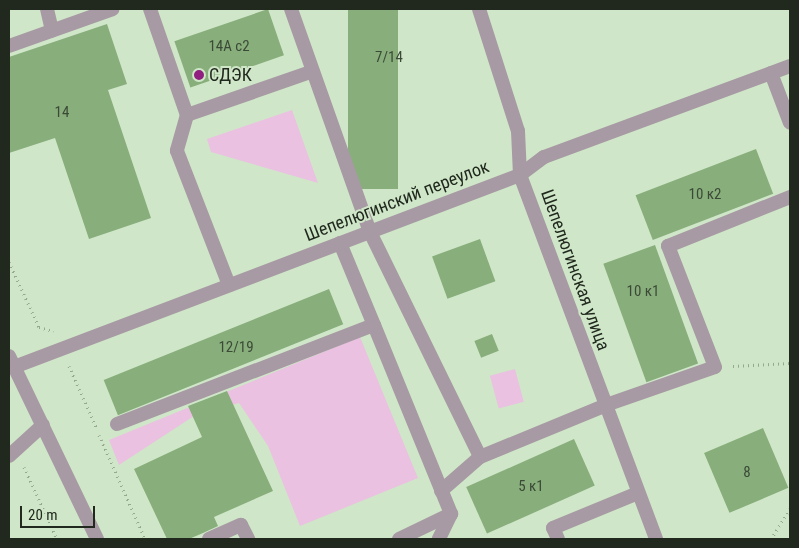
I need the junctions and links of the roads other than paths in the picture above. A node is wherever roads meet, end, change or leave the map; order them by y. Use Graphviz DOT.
graph roads {
  1 [pos="47,9"];
  2 [pos="113,9"];
  3 [pos="150,9"];
  4 [pos="291,9"];
  5 [pos="478,9"];
  6 [pos="52,30"];
  7 [pos="9,46"];
  8 [pos="790,66"];
  9 [pos="313,71"];
  10 [pos="771,73"];
  11 [pos="187,115"];
  12 [pos="790,123"];
  13 [pos="520,175"];
  14 [pos="790,197"];
  15 [pos="370,232"];
  16 [pos="340,243"];
  17 [pos="229,285"];
  18 [pos="374,326"];
  19 [pos="12,362"];
  20 [pos="606,405"];
  21 [pos="116,424"];
  22 [pos="43,425"];
  23 [pos="12,453"];
  24 [pos="480,457"];
  25 [pos="442,491"];
  26 [pos="638,494"];
  27 [pos="451,514"];
  28 [pos="98,539"];
  29 [pos="209,539"];
  30 [pos="248,539"];
  31 [pos="399,539"];
  32 [pos="439,539"];
  33 [pos="558,539"];
  34 [pos="656,539"];
  1 -- 6 [label="street"];
  2 -- 6 [label="street"];
  3 -- 11 [label="street"];
  4 -- 9 [label="street"];
  5 -- 13 [label="street, Шепелюгинская улица"];
  6 -- 7 [label="street"];
  8 -- 10 [label="street, Шепелюгинский переулок"];
  9 -- 11 [label="street"];
  9 -- 15 [label="street"];
  10 -- 12 [label="street"];
  10 -- 13 [label="street, Шепелюгинский переулок"];
  11 -- 17 [label="street"];
  13 -- 15 [label="street, Шепелюгинский переулок"];
  13 -- 20 [label="street, Шепелюгинская улица"];
  14 -- 20 [label="street"];
  15 -- 16 [label="street, Шепелюгинский переулок"];
  15 -- 24 [label="street"];
  16 -- 17 [label="street, Шепелюгинский переулок"];
  16 -- 18 [label="street"];
  17 -- 19 [label="street, Шепелюгинский переулок"];
  18 -- 21 [label="street"];
  18 -- 25 [label="street"];
  19 -- 22 [label="street"];
  20 -- 24 [label="street"];
  20 -- 26 [label="street, Шепелюгинская улица"];
  22 -- 23 [label="street"];
  22 -- 28 [label="street"];
  24 -- 25 [label="street"];
  25 -- 27 [label="street"];
  26 -- 33 [label="street"];
  26 -- 34 [label="street, Шепелюгинская улица"];
  27 -- 31 [label="street"];
  27 -- 32 [label="street"];
  29 -- 30 [label="street"];
}
